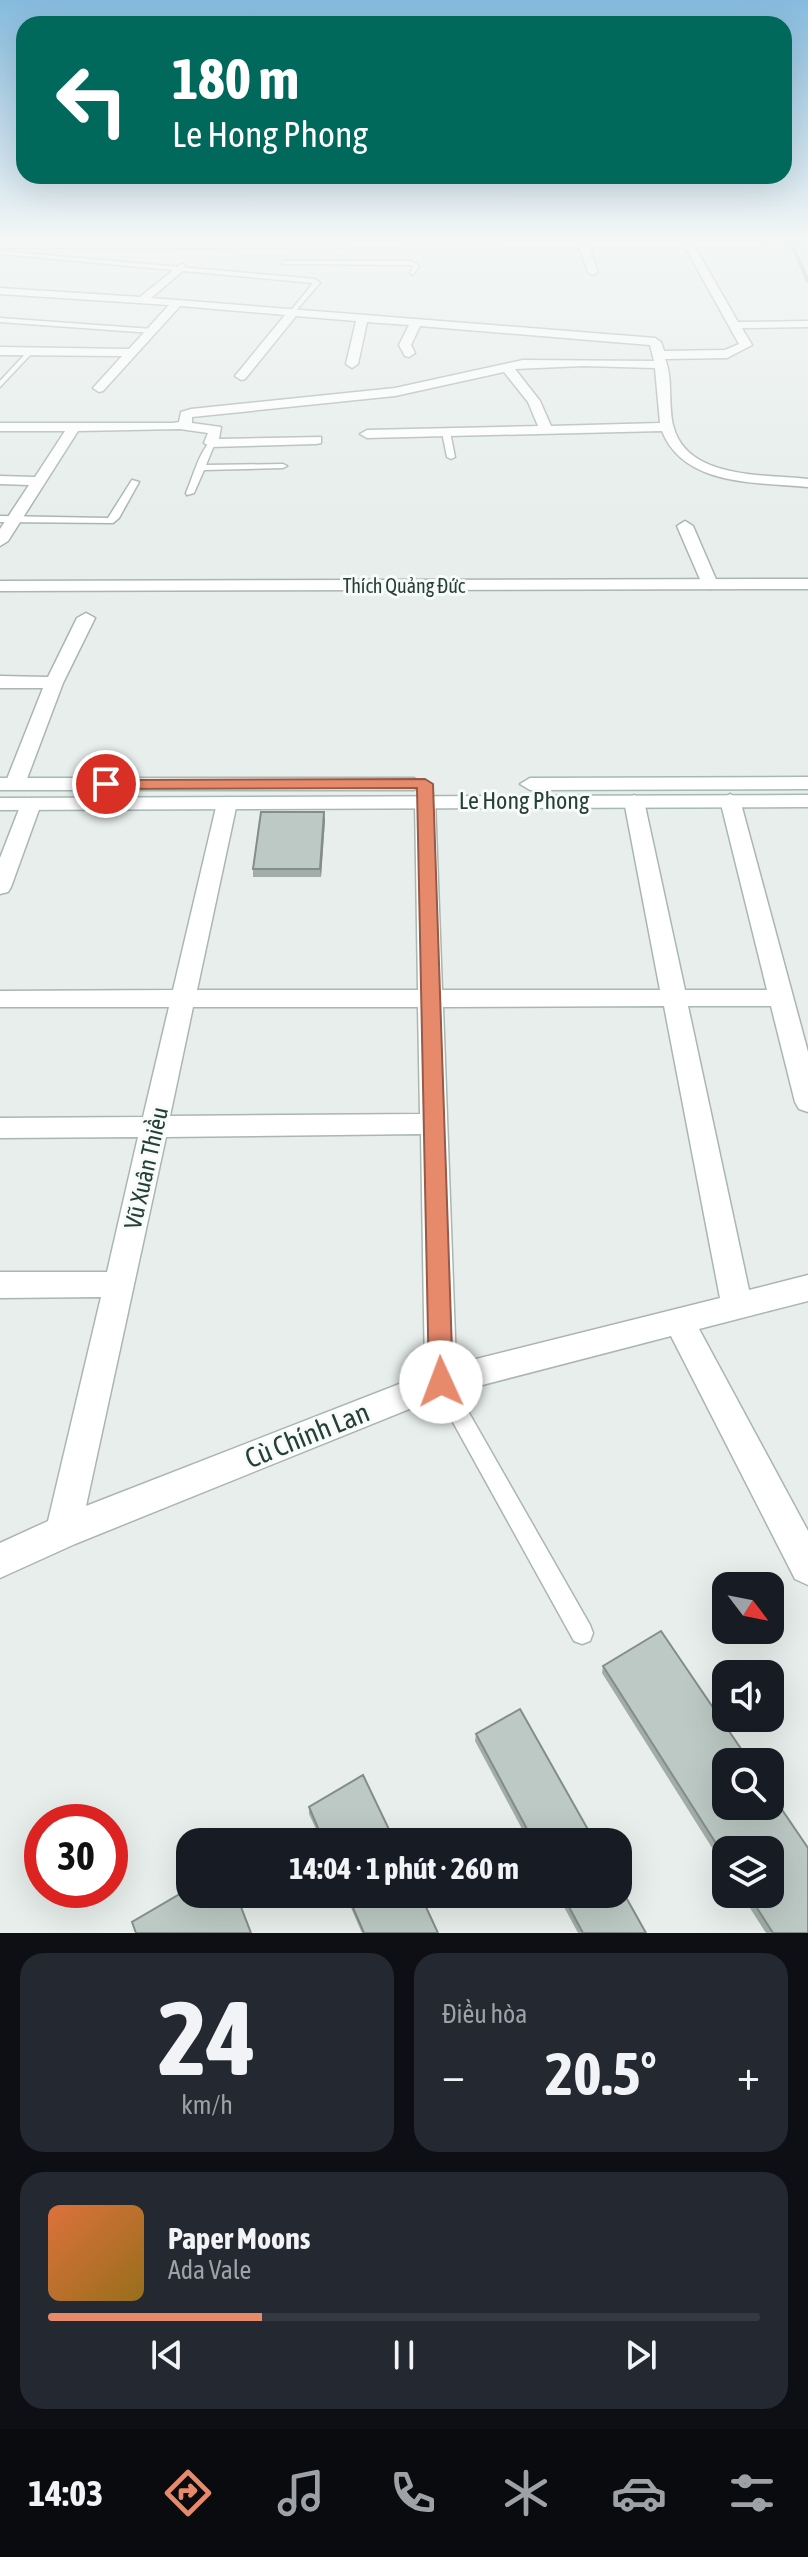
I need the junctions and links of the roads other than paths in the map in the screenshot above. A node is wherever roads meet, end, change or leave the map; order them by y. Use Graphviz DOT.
graph roads {
  1 [pos="113,328"];
  2 [pos="154,328"];
  3 [pos="280,328"];
  4 [pos="360,328"];
  5 [pos="413,328"];
  6 [pos="490,328"];
  7 [pos="738,328"];
  8 [pos="152,331"];
  9 [pos="0,351"];
  10 [pos="30,352"];
  11 [pos="132,353"];
  12 [pos="409,353"];
  13 [pos="661,360"];
  14 [pos="352,364"];
  15 [pos="507,367"];
  16 [pos="241,376"];
  17 [pos="0,385"];
  18 [pos="99,388"];
  19 [pos="182,426"];
  20 [pos="0,427"];
  21 [pos="74,427"];
  22 [pos="666,427"];
  23 [pos="546,429"];
  24 [pos="446,432"];
  25 [pos="367,434"];
  26 [pos="316,440"];
  27 [pos="211,443"];
  28 [pos="451,457"];
  29 [pos="283,466"];
  30 [pos="200,468"];
  31 [pos="0,480"];
  32 [pos="38,481"];
  33 [pos="135,482"];
  34 [pos="808,483"];
  35 [pos="190,493"];
  36 [pos="6,520"];
  37 [pos="685,526"];
  38 [pos="0,541"];
  39 [pos="710,584"];
  40 [pos="808,584"];
  41 [pos="0,586"];
  42 [pos="86,618"];
  43 [pos="0,682"];
  44 [pos="54,683"];
  45 [pos="808,783"];
  46 [pos="7,784"];
  47 [pos="425,792"];
  48 [pos="730,800"];
  49 [pos="634,801"];
  50 [pos="808,801"];
  51 [pos="227,803"];
  52 [pos="0,804"];
  53 [pos="31,804"];
  54 [pos="0,887"];
  55 [pos="431,998"];
  56 [pos="674,998"];
  57 [pos="781,998"];
  58 [pos="0,999"];
  59 [pos="184,999"];
  60 [pos="808,1102"];
  61 [pos="434,1124"];
  62 [pos="155,1127"];
  63 [pos="0,1128"];
  64 [pos="120,1284"];
  65 [pos="0,1285"];
  66 [pos="808,1288"];
  67 [pos="737,1306"];
  68 [pos="679,1321"];
  69 [pos="441,1382"];
  70 [pos="63,1532"];
  71 [pos="805,1556"];
  72 [pos="0,1561"];
  73 [pos="582,1633"];
  1 -- 8 [label="lane"];
  2 -- 8 [label="street"];
  3 -- 16 [label="street"];
  4 -- 14 [label="street"];
  5 -- 12 [label="street"];
  6 -- 13 [label="street"];
  7 -- 13 [label="street"];
  8 -- 11 [label="street"];
  9 -- 10 [label="street"];
  10 -- 11 [label="street"];
  10 -- 17 [label="lane"];
  11 -- 18 [label="street"];
  13 -- 15 [label="street"];
  13 -- 22 [label="street"];
  15 -- 19 [label="street"];
  15 -- 23 [label="street"];
  19 -- 21 [label="street"];
  19 -- 27 [label="street"];
  20 -- 21 [label="street"];
  21 -- 32 [label="street"];
  22 -- 23 [label="street"];
  22 -- 34 [label="street"];
  23 -- 24 [label="street"];
  24 -- 25 [label="street"];
  24 -- 28 [label="lane"];
  26 -- 27 [label="street"];
  27 -- 30 [label="lane"];
  29 -- 30 [label="lane"];
  30 -- 35 [label="lane"];
  31 -- 32 [label="street"];
  32 -- 36 [label="street"];
  33 -- 36 [label="lane"];
  36 -- 38 [label="street"];
  37 -- 39 [label="street"];
  39 -- 40 [label="street, Thích Quảng Đức"];
  39 -- 41 [label="street, Thích Quảng Đức"];
  42 -- 44 [label="street"];
  43 -- 44 [label="street"];
  44 -- 46 [label="street"];
  45 -- 47 [label="street, Le Hong Phong"];
  46 -- 47 [label="street, Le Hong Phong"];
  47 -- 49 [label="street, Le Hong Phong"];
  47 -- 51 [label="street, Le Hong Phong"];
  47 -- 55 [label="street"];
  48 -- 49 [label="street, Le Hong Phong"];
  48 -- 50 [label="street, Le Hong Phong"];
  48 -- 57 [label="street"];
  49 -- 56 [label="street"];
  51 -- 53 [label="street, Le Hong Phong"];
  51 -- 59 [label="street, Vũ Xuân Thiều"];
  52 -- 53 [label="street, Le Hong Phong"];
  53 -- 54 [label="street"];
  55 -- 56 [label="street"];
  55 -- 59 [label="street"];
  55 -- 61 [label="street"];
  56 -- 57 [label="street"];
  56 -- 67 [label="street"];
  57 -- 60 [label="street"];
  58 -- 59 [label="street"];
  59 -- 62 [label="street, Vũ Xuân Thiều"];
  61 -- 62 [label="street"];
  61 -- 69 [label="street"];
  62 -- 63 [label="street"];
  62 -- 64 [label="street, Vũ Xuân Thiều"];
  64 -- 65 [label="street"];
  64 -- 70 [label="street, Vũ Xuân Thiều"];
  66 -- 67 [label="street, Cù Chính Lan"];
  67 -- 68 [label="street, Cù Chính Lan"];
  68 -- 69 [label="street, Cù Chính Lan"];
  68 -- 71 [label="street"];
  69 -- 70 [label="street, Cù Chính Lan"];
  69 -- 73 [label="lane"];
  70 -- 72 [label="street, Cù Chính Lan"];
}
